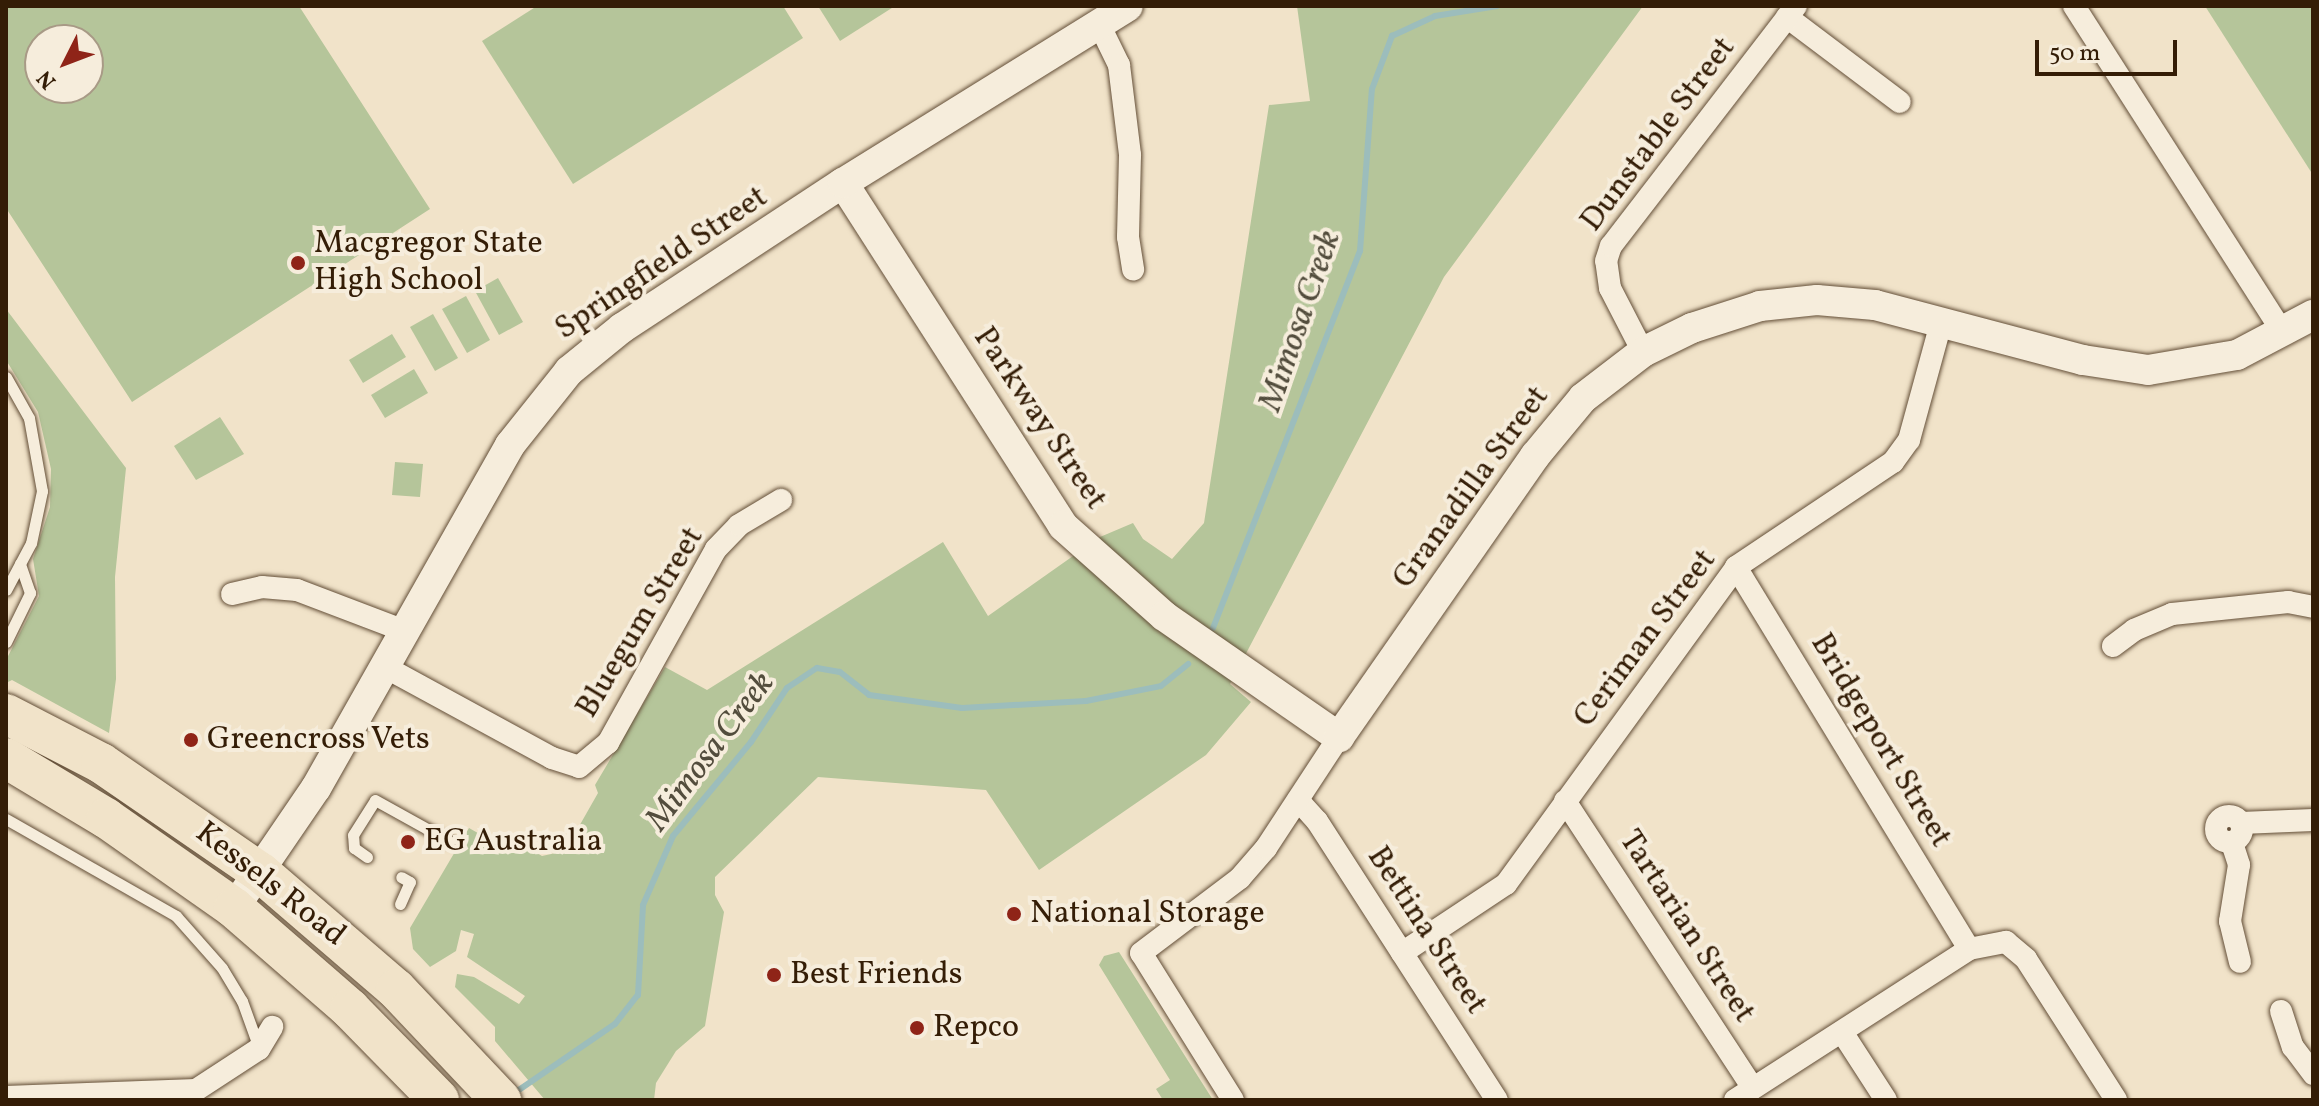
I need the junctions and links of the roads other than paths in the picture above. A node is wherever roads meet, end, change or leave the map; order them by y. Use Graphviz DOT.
graph roads {
  1 [pos="1126,6"];
  2 [pos="2074,6"];
  3 [pos="1792,12"];
  4 [pos="1099,24"];
  5 [pos="1900,102"];
  6 [pos="843,183"];
  7 [pos="1133,270"];
  8 [pos="2313,315"];
  9 [pos="1942,319"];
  10 [pos="2283,333"];
  11 [pos="1643,352"];
  12 [pos="6,377"];
  13 [pos="781,500"];
  14 [pos="20,564"];
  15 [pos="1736,567"];
  16 [pos="6,590"];
  17 [pos="232,594"];
  18 [pos="2313,607"];
  19 [pos="405,631"];
  20 [pos="6,642"];
  21 [pos="2113,646"];
  22 [pos="385,667"];
  23 [pos="6,714"];
  24 [pos="1339,737"];
  25 [pos="6,758"];
  26 [pos="150,794"];
  27 [pos="1298,800"];
  28 [pos="1565,801"];
  29 [pos="6,819"];
  30 [pos="2313,820"];
  31 [pos="449,841"];
  32 [pos="162,856"];
  33 [pos="367,857"];
  34 [pos="261,873"];
  35 [pos="401,877"];
  36 [pos="400,904"];
  37 [pos="234,908"];
  38 [pos="1969,949"];
  39 [pos="1402,953"];
  40 [pos="2240,962"];
  41 [pos="2281,1011"];
  42 [pos="272,1027"];
  43 [pos="1842,1032"];
  44 [pos="259,1049"];
  45 [pos="2313,1074"];
  46 [pos="489,1087"];
  47 [pos="1744,1094"];
  48 [pos="6,1097"];
  49 [pos="437,1098"];
  50 [pos="1233,1100"];
  51 [pos="1497,1100"];
  52 [pos="1886,1100"];
  53 [pos="2116,1100"];
  1 -- 4 [label="street, Springfield Street"];
  2 -- 10 [label="street"];
  3 -- 5 [label="street"];
  3 -- 11 [label="street, Dunstable Street"];
  4 -- 6 [label="street, Springfield Street"];
  4 -- 7 [label="street"];
  6 -- 19 [label="street, Springfield Street"];
  6 -- 24 [label="street, Parkway Street"];
  8 -- 10 [label="street, Granadilla Street"];
  9 -- 10 [label="street, Granadilla Street"];
  9 -- 11 [label="street, Granadilla Street"];
  9 -- 15 [label="street, Ceriman Street"];
  11 -- 24 [label="street, Granadilla Street"];
  12 -- 14 [label="lane"];
  13 -- 22 [label="street, Bluegum Street"];
  14 -- 16 [label="lane"];
  14 -- 20 [label="lane"];
  15 -- 28 [label="street, Ceriman Street"];
  15 -- 38 [label="street, Bridgeport Street"];
  17 -- 19 [label="street"];
  18 -- 21 [label="street"];
  19 -- 22 [label="street, Springfield Street"];
  22 -- 34 [label="street, Springfield Street"];
  23 -- 26 [label="highway, Kessels Road"];
  24 -- 27 [label="street, Granadilla Street"];
  25 -- 32 [label="highway, Kessels Road"];
  26 -- 32 [label="highway"];
  26 -- 34 [label="highway, Kessels Road"];
  27 -- 39 [label="street, Bettina Street"];
  27 -- 50 [label="street, Granadilla Street"];
  28 -- 39 [label="street, Ceriman Street"];
  28 -- 47 [label="street, Tartarian Street"];
  29 -- 44 [label="lane"];
  30 -- 40 [label="street"];
  31 -- 33 [label="lane"];
  32 -- 37 [label="highway, Kessels Road"];
  34 -- 37 [label="street, Springfield Street"];
  34 -- 46 [label="highway, Kessels Road"];
  35 -- 36 [label="lane"];
  37 -- 49 [label="highway, Kessels Road"];
  38 -- 43 [label="street"];
  38 -- 53 [label="street"];
  39 -- 51 [label="street, Bettina Street"];
  41 -- 45 [label="street"];
  42 -- 44 [label="street"];
  43 -- 47 [label="street"];
  43 -- 52 [label="street"];
  44 -- 48 [label="street"];
}
